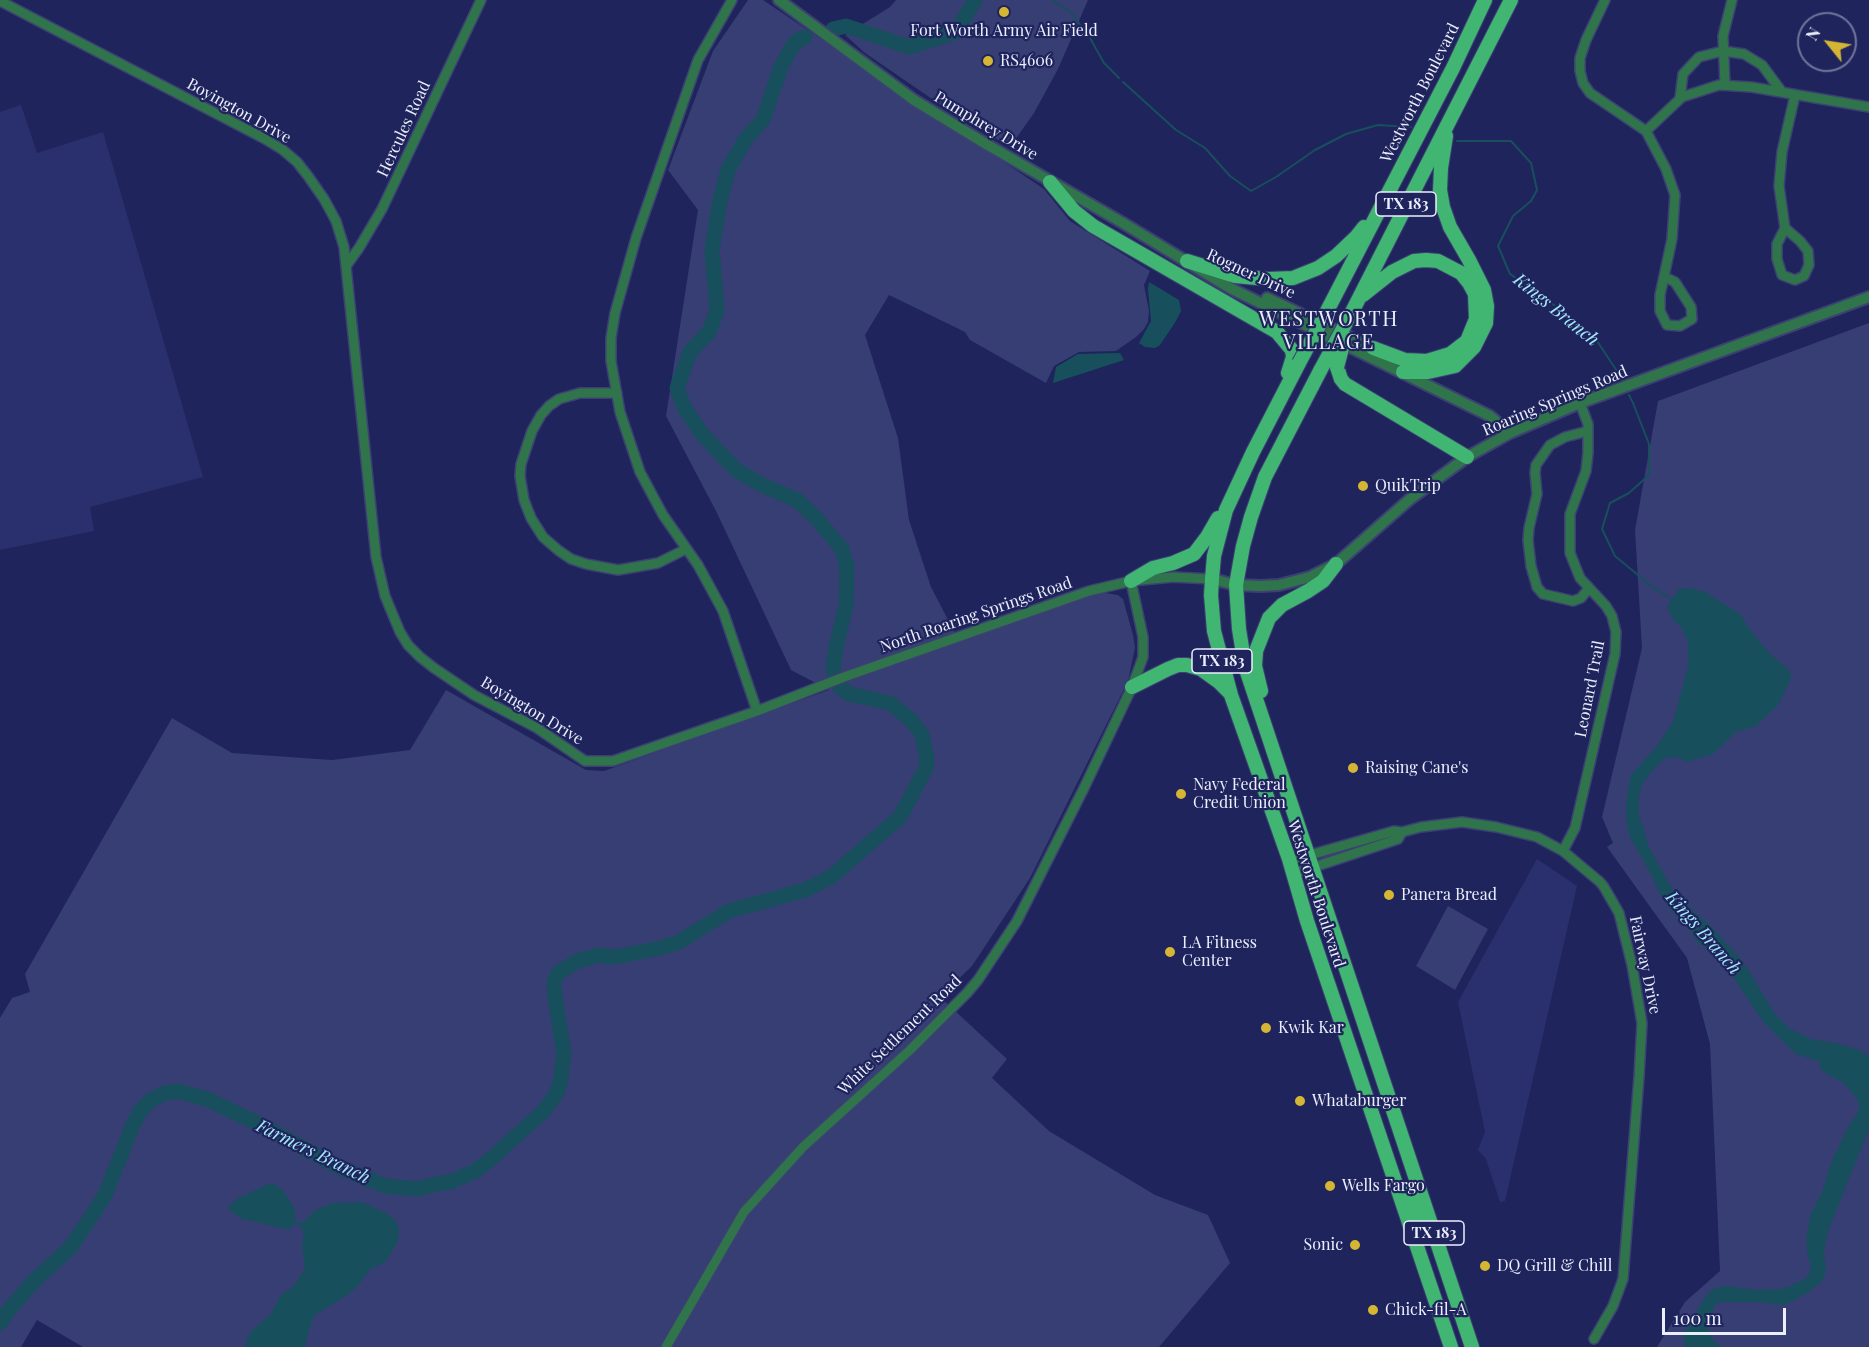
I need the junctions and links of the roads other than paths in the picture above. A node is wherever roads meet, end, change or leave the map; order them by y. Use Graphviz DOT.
graph roads {
  1 [pos="481,0"];
  2 [pos="732,0"];
  3 [pos="779,0"];
  4 [pos="1485,0"];
  5 [pos="1511,0"];
  6 [pos="1605,0"];
  7 [pos="1732,0"];
  8 [pos="0,1"];
  9 [pos="1723,51"];
  10 [pos="1453,68"];
  11 [pos="1471,78"];
  12 [pos="1725,85"];
  13 [pos="1782,92"];
  14 [pos="1795,94"];
  15 [pos="1680,98"];
  16 [pos="1869,107"];
  17 [pos="1448,122"];
  18 [pos="1646,131"];
  19 [pos="1050,182"];
  20 [pos="1381,206"];
  21 [pos="1785,228"];
  22 [pos="1187,261"];
  23 [pos="346,266"];
  24 [pos="1665,277"];
  25 [pos="1869,297"];
  26 [pos="1356,304"];
  27 [pos="1374,348"];
  28 [pos="1403,372"];
  29 [pos="617,393"];
  30 [pos="1581,404"];
  31 [pos="1274,410"];
  32 [pos="1588,431"];
  33 [pos="1510,433"];
  34 [pos="1467,457"];
  35 [pos="1246,466"];
  36 [pos="1265,477"];
  37 [pos="1234,490"];
  38 [pos="686,549"];
  39 [pos="1336,564"];
  40 [pos="1212,579"];
  41 [pos="1131,581"];
  42 [pos="1236,585"];
  43 [pos="1589,588"];
  44 [pos="1132,687"];
  45 [pos="1231,695"];
  46 [pos="757,711"];
  47 [pos="1271,745"];
  48 [pos="1563,851"];
  49 [pos="1310,862"];
  50 [pos="1291,867"];
  51 [pos="1330,990"];
  52 [pos="1382,1075"];
  53 [pos="1371,1108"];
  54 [pos="1433,1232"];
  55 [pos="1594,1339"];
  56 [pos="666,1347"];
  57 [pos="1451,1347"];
  58 [pos="1472,1347"];
  1 -- 23 [label="street, Hercules Road"];
  2 -- 29 [label="street"];
  3 -- 19 [label="street, Pumphrey Drive"];
  4 -- 10 [label="main road, Westworth Boulevard / TX 183"];
  5 -- 11 [label="main road, Westworth Boulevard / TX 183"];
  6 -- 18 [label="street"];
  7 -- 9 [label="street"];
  8 -- 23 [label="street, Boyington Drive"];
  9 -- 12 [label="street"];
  9 -- 13 [label="street"];
  9 -- 15 [label="street"];
  10 -- 11 [label="main road"];
  10 -- 20 [label="main road, Westworth Boulevard / TX 183"];
  11 -- 17 [label="main road, Westworth Boulevard / TX 183"];
  12 -- 13 [label="street"];
  12 -- 15 [label="street"];
  13 -- 14 [label="street"];
  14 -- 16 [label="street"];
  14 -- 21 [label="street"];
  15 -- 18 [label="street"];
  17 -- 26 [label="main road, Westworth Boulevard / TX 183"];
  17 -- 28 [label="main road"];
  18 -- 24 [label="street"];
  19 -- 22 [label="street, Pumphrey Drive"];
  19 -- 31 [label="main road"];
  20 -- 22 [label="main road"];
  20 -- 31 [label="main road, Westworth Boulevard / TX 183, bridge"];
  21 -- 21 [label="street"];
  22 -- 27 [label="street, Rogner Drive"];
  22 -- 28 [label="street, Rogner Drive"];
  23 -- 46 [label="street, Boyington Drive"];
  24 -- 24 [label="street"];
  25 -- 30 [label="street, Roaring Springs Road"];
  26 -- 27 [label="main road"];
  26 -- 34 [label="main road, bridge"];
  26 -- 36 [label="main road, Westworth Boulevard / TX 183, bridge"];
  28 -- 33 [label="street, Rogner Drive"];
  29 -- 38 [label="street"];
  29 -- 38 [label="street"];
  30 -- 32 [label="street, Leonard Trail"];
  30 -- 33 [label="street, Roaring Springs Road"];
  31 -- 35 [label="main road, Westworth Boulevard / TX 183"];
  32 -- 43 [label="street, Leonard Trail"];
  32 -- 43 [label="street"];
  33 -- 34 [label="street, Roaring Springs Road"];
  34 -- 39 [label="street, Roaring Springs Road"];
  35 -- 36 [label="main road"];
  35 -- 37 [label="main road, Westworth Boulevard / TX 183"];
  36 -- 42 [label="main road, Westworth Boulevard / TX 183"];
  37 -- 40 [label="main road, Westworth Boulevard / TX 183"];
  37 -- 41 [label="main road"];
  38 -- 46 [label="street"];
  39 -- 42 [label="street, Roaring Springs Road"];
  39 -- 47 [label="main road"];
  40 -- 41 [label="street, North Roaring Springs Road"];
  40 -- 42 [label="street, Roaring Springs Road"];
  40 -- 45 [label="main road, Westworth Boulevard / TX 183"];
  41 -- 44 [label="street, White Settlement Road"];
  41 -- 46 [label="street, North Roaring Springs Road"];
  42 -- 47 [label="main road, Westworth Boulevard / TX 183"];
  43 -- 48 [label="street, Leonard Trail"];
  44 -- 45 [label="main road"];
  44 -- 56 [label="street, White Settlement Road"];
  45 -- 50 [label="main road, Westworth Boulevard / TX 183"];
  47 -- 49 [label="main road, Westworth Boulevard / TX 183"];
  48 -- 49 [label="street, Fairway Drive"];
  48 -- 55 [label="street, Fairway Drive"];
  49 -- 50 [label="street, Fairway Drive"];
  49 -- 52 [label="main road, Westworth Boulevard / TX 183"];
  50 -- 51 [label="main road, Westworth Boulevard / TX 183"];
  51 -- 52 [label="main road"];
  51 -- 53 [label="main road, Westworth Boulevard / TX 183"];
  52 -- 54 [label="main road, Westworth Boulevard / TX 183"];
  53 -- 54 [label="main road"];
  53 -- 57 [label="main road, Westworth Boulevard / TX 183"];
  54 -- 58 [label="main road, Westworth Boulevard / TX 183"];
}
